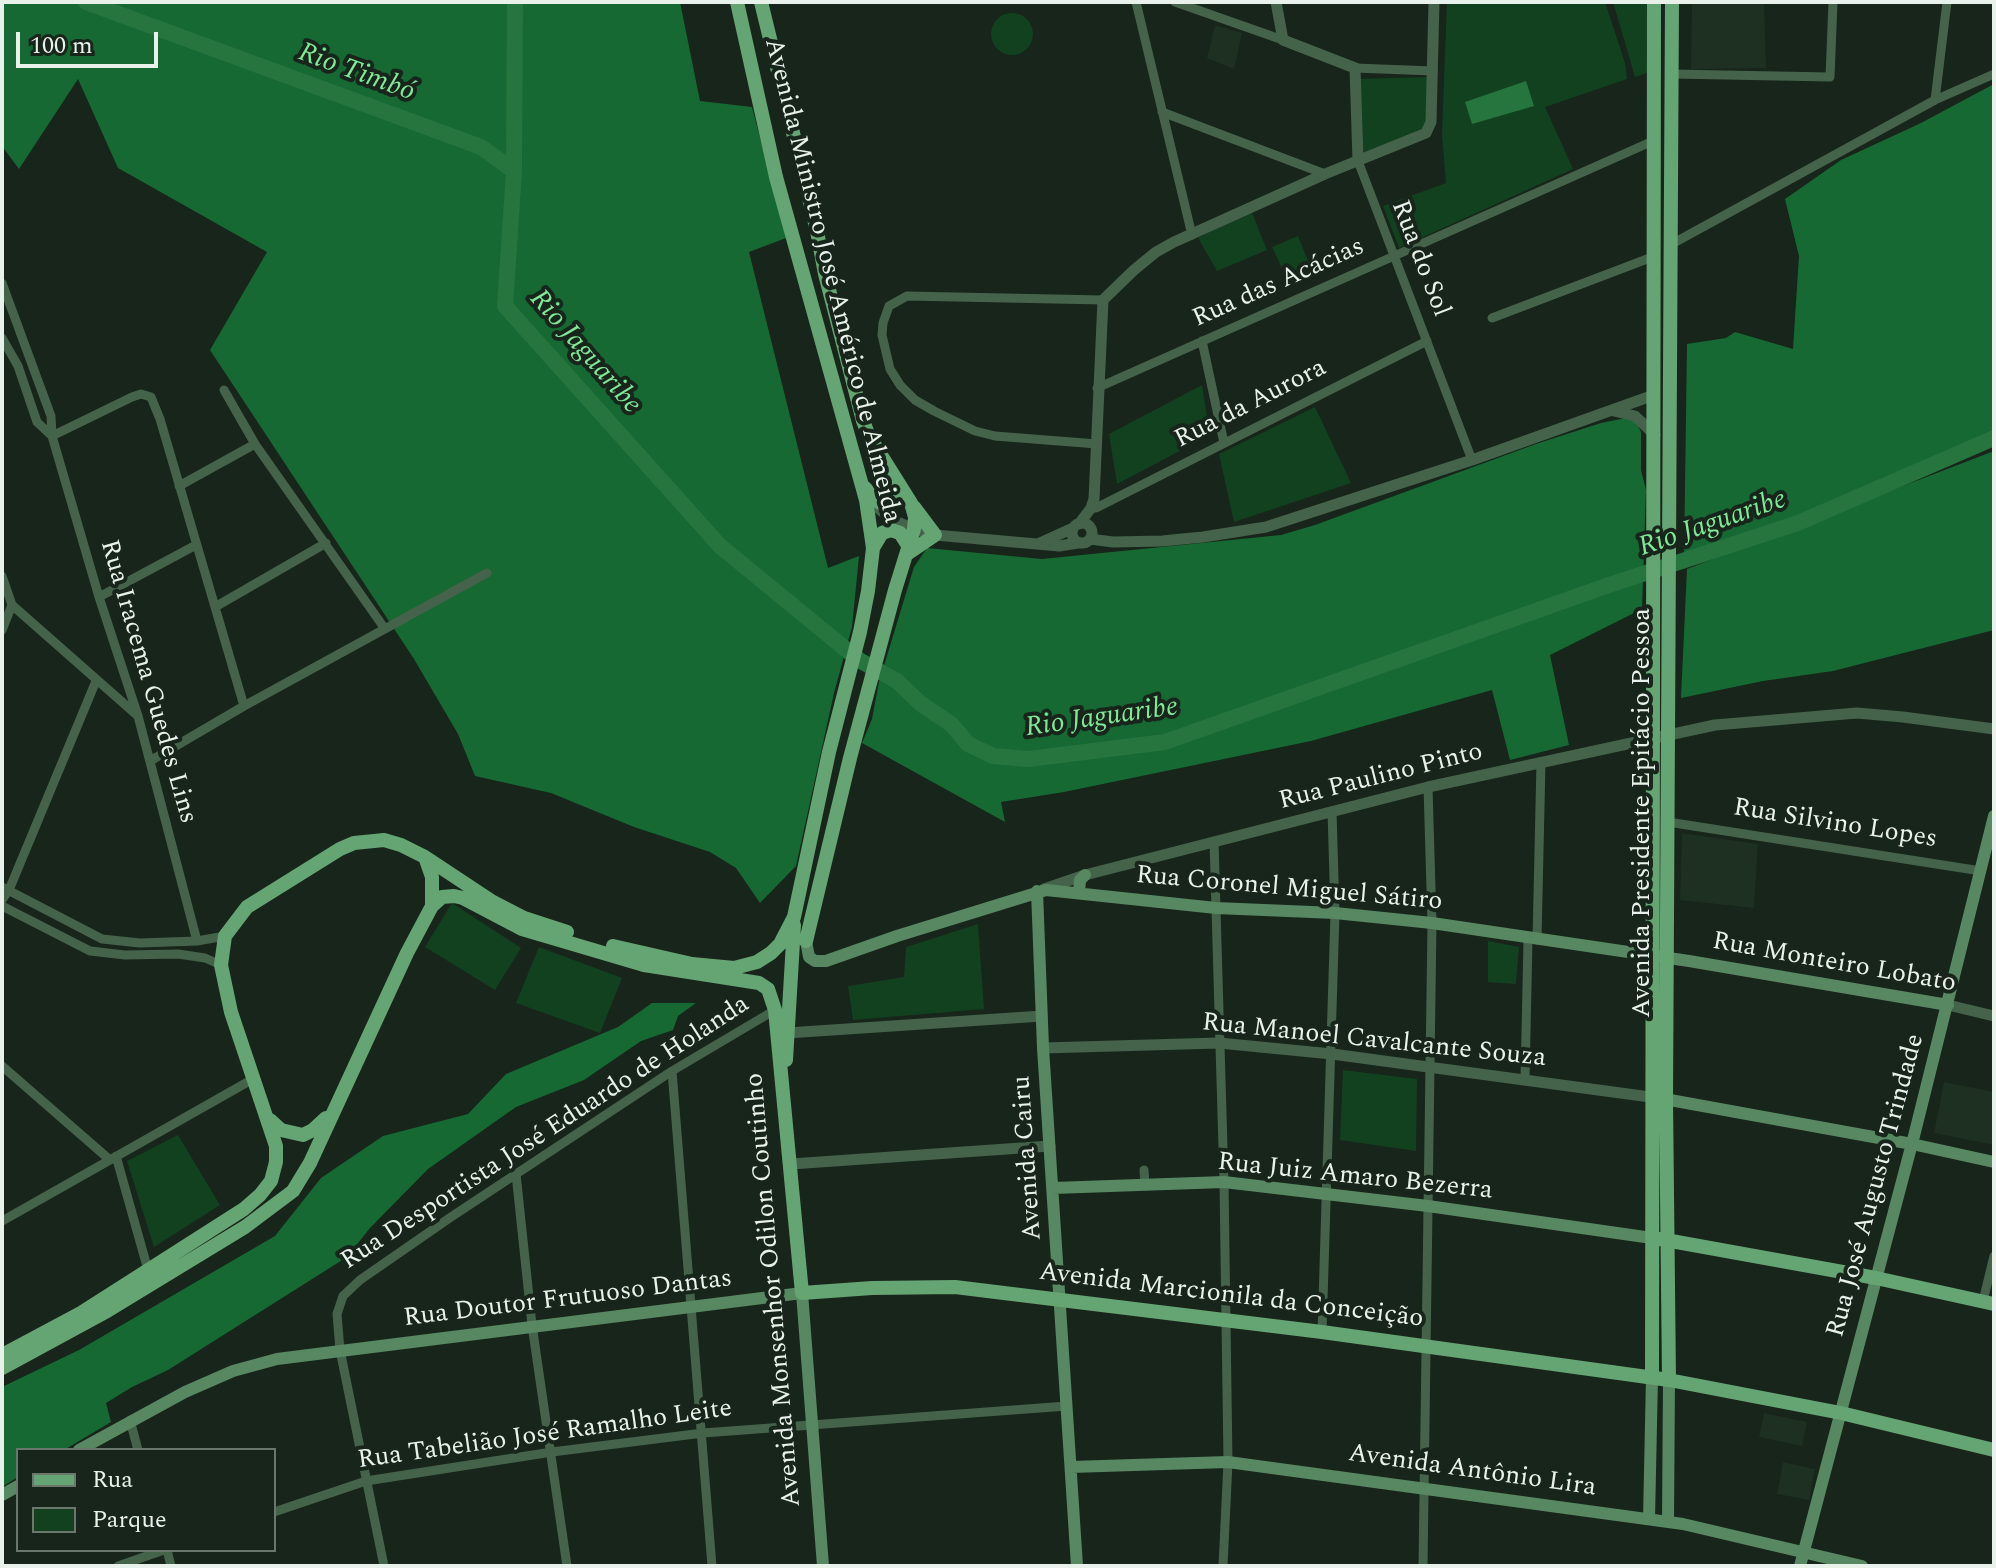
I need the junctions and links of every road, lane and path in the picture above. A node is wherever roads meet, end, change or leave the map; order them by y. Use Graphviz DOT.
graph roads {
  1 [pos="737,2"];
  2 [pos="761,2"];
  3 [pos="1136,2"];
  4 [pos="1175,2"];
  5 [pos="1276,2"];
  6 [pos="1434,2"];
  7 [pos="1654,2"];
  8 [pos="1672,2"];
  9 [pos="1833,2"];
  10 [pos="1947,2"];
  11 [pos="1283,40"];
  12 [pos="1355,68"];
  13 [pos="1433,71"];
  14 [pos="1672,74"];
  15 [pos="1994,74"];
  16 [pos="1935,100"];
  17 [pos="1162,112"];
  18 [pos="1653,141"];
  19 [pos="1358,161"];
  20 [pos="1325,174"];
  21 [pos="1192,235"];
  22 [pos="1670,245"];
  23 [pos="1655,256"];
  24 [pos="1393,257"];
  25 [pos="2,283"];
  26 [pos="1103,300"];
  27 [pos="1492,318"];
  28 [pos="2,338"];
  29 [pos="1202,341"];
  30 [pos="1427,341"];
  31 [pos="1097,388"];
  32 [pos="224,390"];
  33 [pos="1654,395"];
  34 [pos="1614,411"];
  35 [pos="1655,435"];
  36 [pos="52,436"];
  37 [pos="1224,443"];
  38 [pos="255,444"];
  39 [pos="1097,444"];
  40 [pos="876,448"];
  41 [pos="1472,460"];
  42 [pos="179,486"];
  43 [pos="865,493"];
  44 [pos="911,503"];
  45 [pos="1094,505"];
  46 [pos="1076,526"];
  47 [pos="914,529"];
  48 [pos="935,535"];
  49 [pos="1091,535"];
  50 [pos="326,543"];
  51 [pos="1040,543"];
  52 [pos="1078,543"];
  53 [pos="196,545"];
  54 [pos="873,548"];
  55 [pos="908,550"];
  56 [pos="487,573"];
  57 [pos="2,576"];
  58 [pos="99,597"];
  59 [pos="12,605"];
  60 [pos="215,607"];
  61 [pos="385,629"];
  62 [pos="2,630"];
  63 [pos="96,681"];
  64 [pos="244,706"];
  65 [pos="138,716"];
  66 [pos="1994,729"];
  67 [pos="1668,734"];
  68 [pos="1653,738"];
  69 [pos="150,761"];
  70 [pos="1541,762"];
  71 [pos="1428,787"];
  72 [pos="1332,811"];
  73 [pos="1994,816"];
  74 [pos="1668,822"];
  75 [pos="1214,841"];
  76 [pos="425,857"];
  77 [pos="1987,873"];
  78 [pos="1085,875"];
  79 [pos="5,889"];
  80 [pos="1037,891"];
  81 [pos="1079,893"];
  82 [pos="2,903"];
  83 [pos="432,906"];
  84 [pos="1216,908"];
  85 [pos="1335,913"];
  86 [pos="794,917"];
  87 [pos="1432,923"];
  88 [pos="225,936"];
  89 [pos="1532,940"];
  90 [pos="197,941"];
  91 [pos="806,941"];
  92 [pos="1660,958"];
  93 [pos="221,965"];
  94 [pos="1948,1005"];
  95 [pos="775,1010"];
  96 [pos="1042,1016"];
  97 [pos="1994,1016"];
  98 [pos="787,1033"];
  99 [pos="1219,1043"];
  100 [pos="1043,1048"];
  101 [pos="1332,1054"];
  102 [pos="2,1066"];
  103 [pos="1428,1066"];
  104 [pos="672,1071"];
  105 [pos="253,1079"];
  106 [pos="1525,1079"];
  107 [pos="1650,1097"];
  108 [pos="1666,1098"];
  109 [pos="784,1100"];
  110 [pos="336,1103"];
  111 [pos="269,1120"];
  112 [pos="1912,1144"];
  113 [pos="1050,1146"];
  114 [pos="113,1158"];
  115 [pos="1994,1162"];
  116 [pos="791,1164"];
  117 [pos="1144,1170"];
  118 [pos="516,1174"];
  119 [pos="1224,1182"];
  120 [pos="1145,1185"];
  121 [pos="1053,1188"];
  122 [pos="1327,1194"];
  123 [pos="1428,1206"];
  124 [pos="2,1221"];
  125 [pos="1652,1238"];
  126 [pos="1668,1240"];
  127 [pos="1994,1256"];
  128 [pos="148,1270"];
  129 [pos="1876,1278"];
  130 [pos="802,1293"];
  131 [pos="1061,1298"];
  132 [pos="1988,1303"];
  133 [pos="692,1307"];
  134 [pos="1226,1321"];
  135 [pos="532,1325"];
  136 [pos="1322,1332"];
  137 [pos="1426,1347"];
  138 [pos="340,1350"];
  139 [pos="2,1355"];
  140 [pos="2,1368"];
  141 [pos="1652,1377"];
  142 [pos="1669,1380"];
  143 [pos="1067,1406"];
  144 [pos="1841,1413"];
  145 [pos="130,1420"];
  146 [pos="813,1425"];
  147 [pos="703,1433"];
  148 [pos="82,1448"];
  149 [pos="137,1448"];
  150 [pos="1994,1450"];
  151 [pos="552,1452"];
  152 [pos="1228,1462"];
  153 [pos="1071,1467"];
  154 [pos="366,1481"];
  155 [pos="1424,1487"];
  156 [pos="276,1511"];
  157 [pos="1649,1519"];
  158 [pos="1668,1522"];
  159 [pos="159,1552"];
  160 [pos="1804,1552"];
  161 [pos="118,1566"];
  162 [pos="384,1566"];
  163 [pos="567,1566"];
  164 [pos="712,1566"];
  165 [pos="823,1566"];
  166 [pos="1077,1566"];
  167 [pos="1223,1566"];
  168 [pos="1423,1566"];
  169 [pos="1800,1566"];
  170 [pos="1862,1566"];
  1 -- 43 [label="main road, Avenida Ministro José Américo de Almeida"];
  2 -- 40 [label="main road, Avenida Ministro José Américo de Almeida"];
  3 -- 17 [label="street"];
  4 -- 11 [label="street"];
  5 -- 11 [label="street"];
  6 -- 13 [label="street"];
  7 -- 18 [label="main road, Avenida Presidente Epitácio Pessoa"];
  8 -- 14 [label="main road, Avenida Presidente Epitácio Pessoa"];
  9 -- 14 [label="street"];
  10 -- 16 [label="street"];
  11 -- 12 [label="street"];
  12 -- 13 [label="street"];
  12 -- 19 [label="street, Rua do Sol"];
  13 -- 19 [label="street"];
  14 -- 22 [label="main road, Avenida Presidente Epitácio Pessoa"];
  15 -- 16 [label="street"];
  16 -- 22 [label="street"];
  17 -- 20 [label="street"];
  17 -- 21 [label="street"];
  18 -- 23 [label="main road, Avenida Presidente Epitácio Pessoa"];
  18 -- 24 [label="street, Rua das Acácias"];
  19 -- 20 [label="street"];
  19 -- 24 [label="street, Rua do Sol"];
  20 -- 21 [label="street"];
  21 -- 26 [label="street"];
  22 -- 67 [label="main road, Avenida Presidente Epitácio Pessoa"];
  23 -- 27 [label="street"];
  23 -- 33 [label="main road, Avenida Presidente Epitácio Pessoa"];
  24 -- 29 [label="street, Rua das Acácias"];
  24 -- 30 [label="street, Rua do Sol"];
  25 -- 36 [label="street"];
  26 -- 31 [label="street"];
  26 -- 39 [label="street"];
  28 -- 36 [label="street"];
  29 -- 31 [label="street, Rua das Acácias"];
  29 -- 37 [label="street"];
  30 -- 37 [label="street, Rua da Aurora"];
  30 -- 41 [label="street, Rua do Sol"];
  31 -- 39 [label="street"];
  32 -- 38 [label="street"];
  33 -- 34 [label="street"];
  33 -- 35 [label="main road, Avenida Presidente Epitácio Pessoa"];
  34 -- 35 [label="street"];
  34 -- 41 [label="street"];
  35 -- 68 [label="main road, Avenida Presidente Epitácio Pessoa"];
  36 -- 42 [label="street"];
  36 -- 58 [label="street, Rua Iracema Guedes Lins"];
  37 -- 45 [label="street, Rua da Aurora"];
  38 -- 42 [label="street"];
  38 -- 50 [label="street"];
  39 -- 45 [label="street"];
  40 -- 43 [label="main road"];
  40 -- 44 [label="main road, Avenida Ministro José Américo de Almeida"];
  41 -- 49 [label="street"];
  42 -- 53 [label="street"];
  43 -- 47 [label="street"];
  43 -- 54 [label="main road, Avenida Ministro José Américo de Almeida"];
  44 -- 47 [label="main road, Avenida Ministro José Américo de Almeida"];
  44 -- 48 [label="main road"];
  45 -- 46 [label="street"];
  45 -- 49 [label="street"];
  46 -- 49 [label="street"];
  46 -- 51 [label="street"];
  46 -- 52 [label="street"];
  47 -- 48 [label="street"];
  47 -- 55 [label="main road, Avenida Ministro José Américo de Almeida"];
  48 -- 51 [label="street"];
  48 -- 55 [label="main road"];
  49 -- 52 [label="street"];
  50 -- 60 [label="street"];
  50 -- 61 [label="street"];
  51 -- 52 [label="street"];
  53 -- 58 [label="street"];
  53 -- 60 [label="street"];
  54 -- 55 [label="main road"];
  54 -- 86 [label="main road, Avenida Ministro José Américo de Almeida"];
  55 -- 91 [label="main road, Avenida Ministro José Américo de Almeida"];
  56 -- 61 [label="street"];
  57 -- 59 [label="street"];
  58 -- 65 [label="street, Rua Iracema Guedes Lins"];
  59 -- 62 [label="street"];
  59 -- 63 [label="street"];
  60 -- 64 [label="street"];
  61 -- 64 [label="street"];
  63 -- 65 [label="street"];
  63 -- 79 [label="street"];
  64 -- 69 [label="street"];
  65 -- 69 [label="street, Rua Iracema Guedes Lins"];
  66 -- 67 [label="street, Rua Paulino Pinto"];
  67 -- 68 [label="street, Rua Paulino Pinto"];
  67 -- 74 [label="main road, Avenida Presidente Epitácio Pessoa"];
  68 -- 70 [label="street, Rua Paulino Pinto"];
  68 -- 92 [label="main road, Avenida Presidente Epitácio Pessoa"];
  69 -- 90 [label="street, Rua Iracema Guedes Lins"];
  70 -- 71 [label="street, Rua Paulino Pinto"];
  70 -- 89 [label="street"];
  71 -- 72 [label="street, Rua Paulino Pinto"];
  71 -- 87 [label="street"];
  72 -- 75 [label="street, Rua Paulino Pinto"];
  72 -- 85 [label="street"];
  73 -- 77 [label="main road, Rua José Augusto Trindade"];
  74 -- 77 [label="street, Rua Silvino Lopes"];
  74 -- 92 [label="main road, Avenida Presidente Epitácio Pessoa"];
  75 -- 78 [label="street, Rua Paulino Pinto"];
  75 -- 84 [label="street"];
  76 -- 83 [label="main road"];
  76 -- 86 [label="main road, Avenida Ministro José Américo de Almeida"];
  76 -- 88 [label="main road"];
  77 -- 94 [label="main road, Rua José Augusto Trindade"];
  78 -- 80 [label="street, Rua Paulino Pinto"];
  78 -- 81 [label="main road"];
  79 -- 82 [label="street"];
  79 -- 90 [label="street"];
  80 -- 81 [label="main road, Rua Coronel Miguel Sátiro"];
  80 -- 91 [label="main road, Rua Paulino Pinto"];
  80 -- 96 [label="main road, Avenida Cairu"];
  81 -- 84 [label="main road, Rua Coronel Miguel Sátiro"];
  82 -- 93 [label="street"];
  83 -- 95 [label="main road"];
  83 -- 110 [label="main road"];
  84 -- 85 [label="main road, Rua Coronel Miguel Sátiro"];
  84 -- 99 [label="street"];
  85 -- 87 [label="main road, Rua Coronel Miguel Sátiro"];
  85 -- 101 [label="street"];
  86 -- 98 [label="main road"];
  87 -- 89 [label="main road, Rua Coronel Miguel Sátiro"];
  87 -- 103 [label="street"];
  88 -- 90 [label="street"];
  88 -- 93 [label="main road"];
  89 -- 92 [label="main road, Rua Coronel Miguel Sátiro"];
  89 -- 106 [label="street"];
  92 -- 94 [label="main road, Rua Monteiro Lobato"];
  92 -- 107 [label="main road, Avenida Presidente Epitácio Pessoa"];
  92 -- 108 [label="main road, Avenida Presidente Epitácio Pessoa"];
  93 -- 105 [label="main road"];
  94 -- 97 [label="street, Rua Monteiro Lobato"];
  94 -- 112 [label="main road, Rua José Augusto Trindade"];
  95 -- 104 [label="street, Rua Desportista José Eduardo de Holanda"];
  95 -- 109 [label="main road, Avenida Monsenhor Odilon Coutinho"];
  96 -- 98 [label="street"];
  96 -- 100 [label="main road, Avenida Cairu"];
  98 -- 109 [label="main road"];
  99 -- 100 [label="street, Rua Manoel Cavalcante Souza"];
  99 -- 101 [label="street, Rua Manoel Cavalcante Souza"];
  99 -- 119 [label="street"];
  100 -- 113 [label="main road, Avenida Cairu"];
  101 -- 103 [label="street, Rua Manoel Cavalcante Souza"];
  101 -- 122 [label="street"];
  102 -- 114 [label="street"];
  103 -- 106 [label="street, Rua Manoel Cavalcante Souza"];
  103 -- 123 [label="street"];
  104 -- 118 [label="street, Rua Desportista José Eduardo de Holanda"];
  104 -- 133 [label="street"];
  105 -- 111 [label="main road"];
  105 -- 114 [label="street"];
  106 -- 107 [label="street, Rua Manoel Cavalcante Souza"];
  107 -- 108 [label="main road"];
  107 -- 125 [label="main road, Avenida Presidente Epitácio Pessoa"];
  108 -- 112 [label="main road"];
  108 -- 126 [label="main road, Avenida Presidente Epitácio Pessoa"];
  109 -- 116 [label="main road, Avenida Monsenhor Odilon Coutinho"];
  110 -- 111 [label="main road"];
  110 -- 140 [label="main road"];
  111 -- 128 [label="main road"];
  112 -- 115 [label="main road"];
  112 -- 129 [label="main road, Rua José Augusto Trindade"];
  113 -- 116 [label="street"];
  113 -- 121 [label="main road, Avenida Cairu"];
  114 -- 124 [label="street"];
  114 -- 128 [label="street"];
  116 -- 130 [label="main road, Avenida Monsenhor Odilon Coutinho"];
  117 -- 120 [label="street"];
  118 -- 135 [label="street"];
  118 -- 138 [label="street, Rua Desportista José Eduardo de Holanda"];
  119 -- 120 [label="main road, Rua Juiz Amaro Bezerra"];
  119 -- 122 [label="main road, Rua Juiz Amaro Bezerra"];
  119 -- 134 [label="street"];
  120 -- 121 [label="main road, Rua Juiz Amaro Bezerra"];
  121 -- 131 [label="main road, Avenida Cairu"];
  122 -- 123 [label="main road, Rua Juiz Amaro Bezerra"];
  122 -- 136 [label="street"];
  123 -- 125 [label="main road, Rua Juiz Amaro Bezerra"];
  123 -- 137 [label="street"];
  125 -- 126 [label="main road"];
  125 -- 141 [label="main road, Avenida Presidente Epitácio Pessoa"];
  126 -- 129 [label="main road"];
  126 -- 142 [label="main road, Avenida Presidente Epitácio Pessoa"];
  127 -- 132 [label="street"];
  128 -- 139 [label="main road"];
  129 -- 132 [label="main road"];
  129 -- 144 [label="main road, Rua José Augusto Trindade"];
  130 -- 131 [label="main road, Avenida Marcionila da Conceição"];
  130 -- 133 [label="main road, Rua Doutor Frutuoso Dantas"];
  130 -- 146 [label="main road, Avenida Monsenhor Odilon Coutinho"];
  131 -- 134 [label="main road, Avenida Marcionila da Conceição"];
  131 -- 143 [label="main road, Avenida Cairu"];
  133 -- 135 [label="main road, Rua Doutor Frutuoso Dantas"];
  133 -- 147 [label="street"];
  134 -- 136 [label="main road, Avenida Marcionila da Conceição"];
  134 -- 152 [label="street"];
  135 -- 138 [label="main road, Rua Doutor Frutuoso Dantas"];
  135 -- 151 [label="street"];
  136 -- 137 [label="main road, Avenida Marcionila da Conceição"];
  137 -- 141 [label="main road, Avenida Marcionila da Conceição"];
  137 -- 155 [label="street"];
  138 -- 145 [label="main road"];
  138 -- 154 [label="street, Rua Desportista José Eduardo de Holanda"];
  141 -- 142 [label="main road, Avenida Marcionila da Conceição"];
  141 -- 157 [label="main road, Avenida Presidente Epitácio Pessoa"];
  142 -- 144 [label="main road, Avenida Marcionila da Conceição"];
  142 -- 158 [label="main road, Avenida Presidente Epitácio Pessoa"];
  143 -- 146 [label="street, Rua Tabelião José Ramalho Leite"];
  143 -- 153 [label="main road, Avenida Cairu"];
  144 -- 150 [label="main road, Avenida Marcionila da Conceição"];
  144 -- 160 [label="main road, Rua José Augusto Trindade"];
  145 -- 148 [label="main road"];
  145 -- 149 [label="street"];
  146 -- 147 [label="street, Rua Tabelião José Ramalho Leite"];
  146 -- 165 [label="main road, Avenida Monsenhor Odilon Coutinho"];
  147 -- 151 [label="street, Rua Tabelião José Ramalho Leite"];
  147 -- 164 [label="street"];
  151 -- 154 [label="street, Rua Tabelião José Ramalho Leite"];
  151 -- 163 [label="street"];
  152 -- 153 [label="main road, Avenida Antônio Lira"];
  152 -- 155 [label="main road, Avenida Antônio Lira"];
  152 -- 167 [label="street"];
  153 -- 166 [label="main road, Avenida Cairu"];
  154 -- 156 [label="street, Rua Tabelião José Ramalho Leite"];
  154 -- 162 [label="street, Rua Desportista José Eduardo de Holanda"];
  155 -- 157 [label="main road, Avenida Antônio Lira"];
  155 -- 168 [label="street"];
  157 -- 158 [label="main road, Avenida Antônio Lira"];
  158 -- 160 [label="main road, Avenida Antônio Lira"];
  159 -- 161 [label="street"];
  160 -- 169 [label="main road, Rua José Augusto Trindade"];
  160 -- 170 [label="main road, Avenida Antônio Lira"];
}
